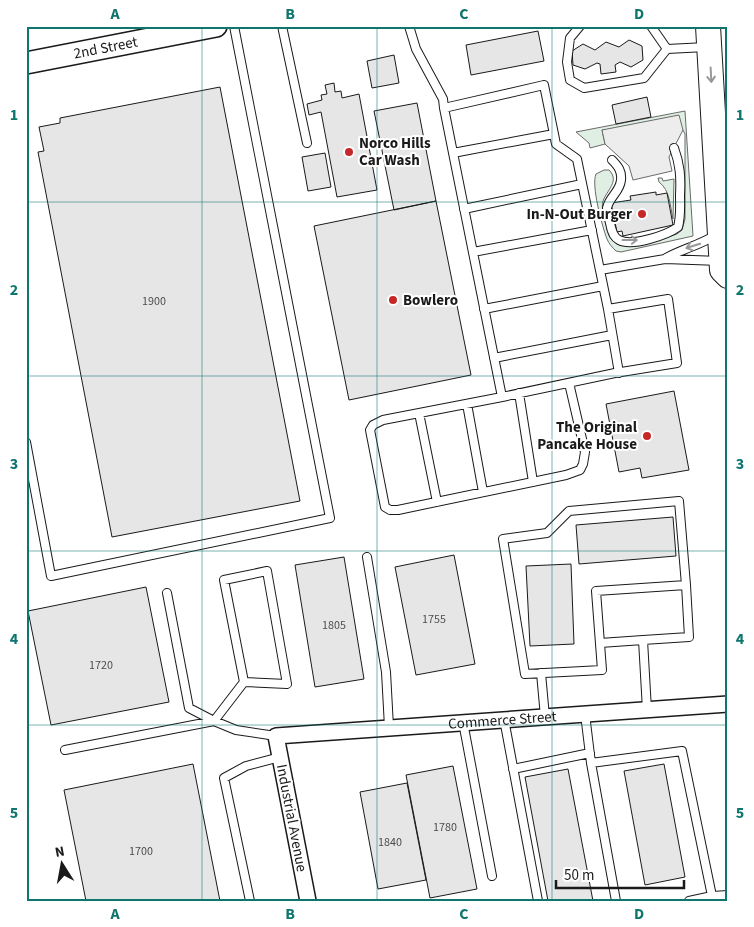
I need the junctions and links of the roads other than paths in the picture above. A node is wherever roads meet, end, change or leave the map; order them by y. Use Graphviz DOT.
graph roads {
  1 [pos="216,26"];
  2 [pos="234,26"];
  3 [pos="282,26"];
  4 [pos="409,26"];
  5 [pos="580,26"];
  6 [pos="651,26"];
  7 [pos="189,29"];
  8 [pos="709,37"];
  9 [pos="667,49"];
  10 [pos="26,63"];
  11 [pos="444,108"];
  12 [pos="554,134"];
  13 [pos="306,143"];
  14 [pos="674,148"];
  15 [pos="454,154"];
  16 [pos="612,160"];
  17 [pos="582,184"];
  18 [pos="464,209"];
  19 [pos="592,230"];
  20 [pos="720,233"];
  21 [pos="473,252"];
  22 [pos="665,259"];
  23 [pos="725,269"];
  24 [pos="600,270"];
  25 [pos="603,286"];
  26 [pos="484,309"];
  27 [pos="608,309"];
  28 [pos="612,335"];
  29 [pos="494,358"];
  30 [pos="619,373"];
  31 [pos="569,383"];
  32 [pos="519,394"];
  33 [pos="502,397"];
  34 [pos="467,404"];
  35 [pos="420,413"];
  36 [pos="26,442"];
  37 [pos="533,482"];
  38 [pos="483,492"];
  39 [pos="437,502"];
  40 [pos="367,557"];
  41 [pos="686,585"];
  42 [pos="167,593"];
  43 [pos="643,640"];
  44 [pos="600,643"];
  45 [pos="542,673"];
  46 [pos="244,682"];
  47 [pos="728,704"];
  48 [pos="647,710"];
  49 [pos="585,714"];
  50 [pos="545,717"];
  51 [pos="504,720"];
  52 [pos="214,721"];
  53 [pos="463,722"];
  54 [pos="389,727"];
  55 [pos="276,736"];
  56 [pos="64,750"];
  57 [pos="590,753"];
  58 [pos="280,757"];
  59 [pos="591,763"];
  60 [pos="513,769"];
  61 [pos="492,876"];
  62 [pos="728,895"];
  63 [pos="713,898"];
  64 [pos="250,901"];
  65 [pos="308,901"];
  66 [pos="538,901"];
  67 [pos="616,901"];
  68 [pos="688,901"];
  1 -- 7 [label="main road, 2nd Street"];
  2 -- 36 [label="lane"];
  3 -- 13 [label="lane"];
  4 -- 11 [label="lane"];
  5 -- 9 [label="lane"];
  6 -- 9 [label="lane"];
  7 -- 10 [label="main road, 2nd Street"];
  8 -- 9 [label="lane"];
  8 -- 20 [label="main road, one-way"];
  11 -- 12 [label="lane"];
  11 -- 15 [label="lane"];
  12 -- 15 [label="lane"];
  12 -- 17 [label="lane"];
  16 -- 14 [label="lane, one-way"];
  15 -- 18 [label="lane"];
  17 -- 18 [label="lane"];
  17 -- 19 [label="lane"];
  18 -- 21 [label="lane"];
  19 -- 21 [label="lane"];
  19 -- 24 [label="lane"];
  20 -- 22 [label="lane, one-way"];
  20 -- 23 [label="main road"];
  21 -- 26 [label="lane"];
  22 -- 23 [label="lane"];
  22 -- 24 [label="lane"];
  24 -- 25 [label="lane"];
  25 -- 26 [label="lane"];
  25 -- 27 [label="lane"];
  26 -- 29 [label="lane"];
  27 -- 28 [label="lane"];
  27 -- 30 [label="lane"];
  28 -- 29 [label="lane"];
  28 -- 30 [label="lane"];
  29 -- 33 [label="lane"];
  30 -- 31 [label="lane"];
  31 -- 32 [label="lane"];
  31 -- 37 [label="lane"];
  32 -- 33 [label="lane"];
  32 -- 37 [label="lane"];
  33 -- 34 [label="lane"];
  34 -- 35 [label="lane"];
  34 -- 38 [label="lane"];
  35 -- 39 [label="lane"];
  35 -- 39 [label="lane"];
  37 -- 38 [label="lane"];
  38 -- 39 [label="lane"];
  40 -- 54 [label="lane"];
  41 -- 43 [label="lane"];
  41 -- 44 [label="lane"];
  41 -- 45 [label="lane"];
  42 -- 52 [label="lane"];
  43 -- 44 [label="lane"];
  43 -- 48 [label="lane"];
  44 -- 45 [label="lane"];
  45 -- 50 [label="lane"];
  46 -- 46 [label="lane"];
  46 -- 52 [label="lane"];
  47 -- 48 [label="street, Commerce Street"];
  48 -- 49 [label="street, Commerce Street"];
  49 -- 50 [label="street, Commerce Street"];
  49 -- 57 [label="lane"];
  50 -- 51 [label="street, Commerce Street"];
  51 -- 53 [label="street, Commerce Street"];
  51 -- 60 [label="lane"];
  52 -- 55 [label="lane"];
  52 -- 56 [label="lane"];
  53 -- 54 [label="street, Commerce Street"];
  53 -- 61 [label="lane"];
  54 -- 55 [label="street, Commerce Street"];
  55 -- 58 [label="street, Industrial Avenue"];
  57 -- 59 [label="lane"];
  57 -- 60 [label="lane"];
  58 -- 64 [label="lane"];
  58 -- 65 [label="street, Industrial Avenue"];
  59 -- 63 [label="lane"];
  59 -- 67 [label="lane"];
  60 -- 66 [label="lane"];
  62 -- 63 [label="lane"];
  63 -- 68 [label="lane"];
}
